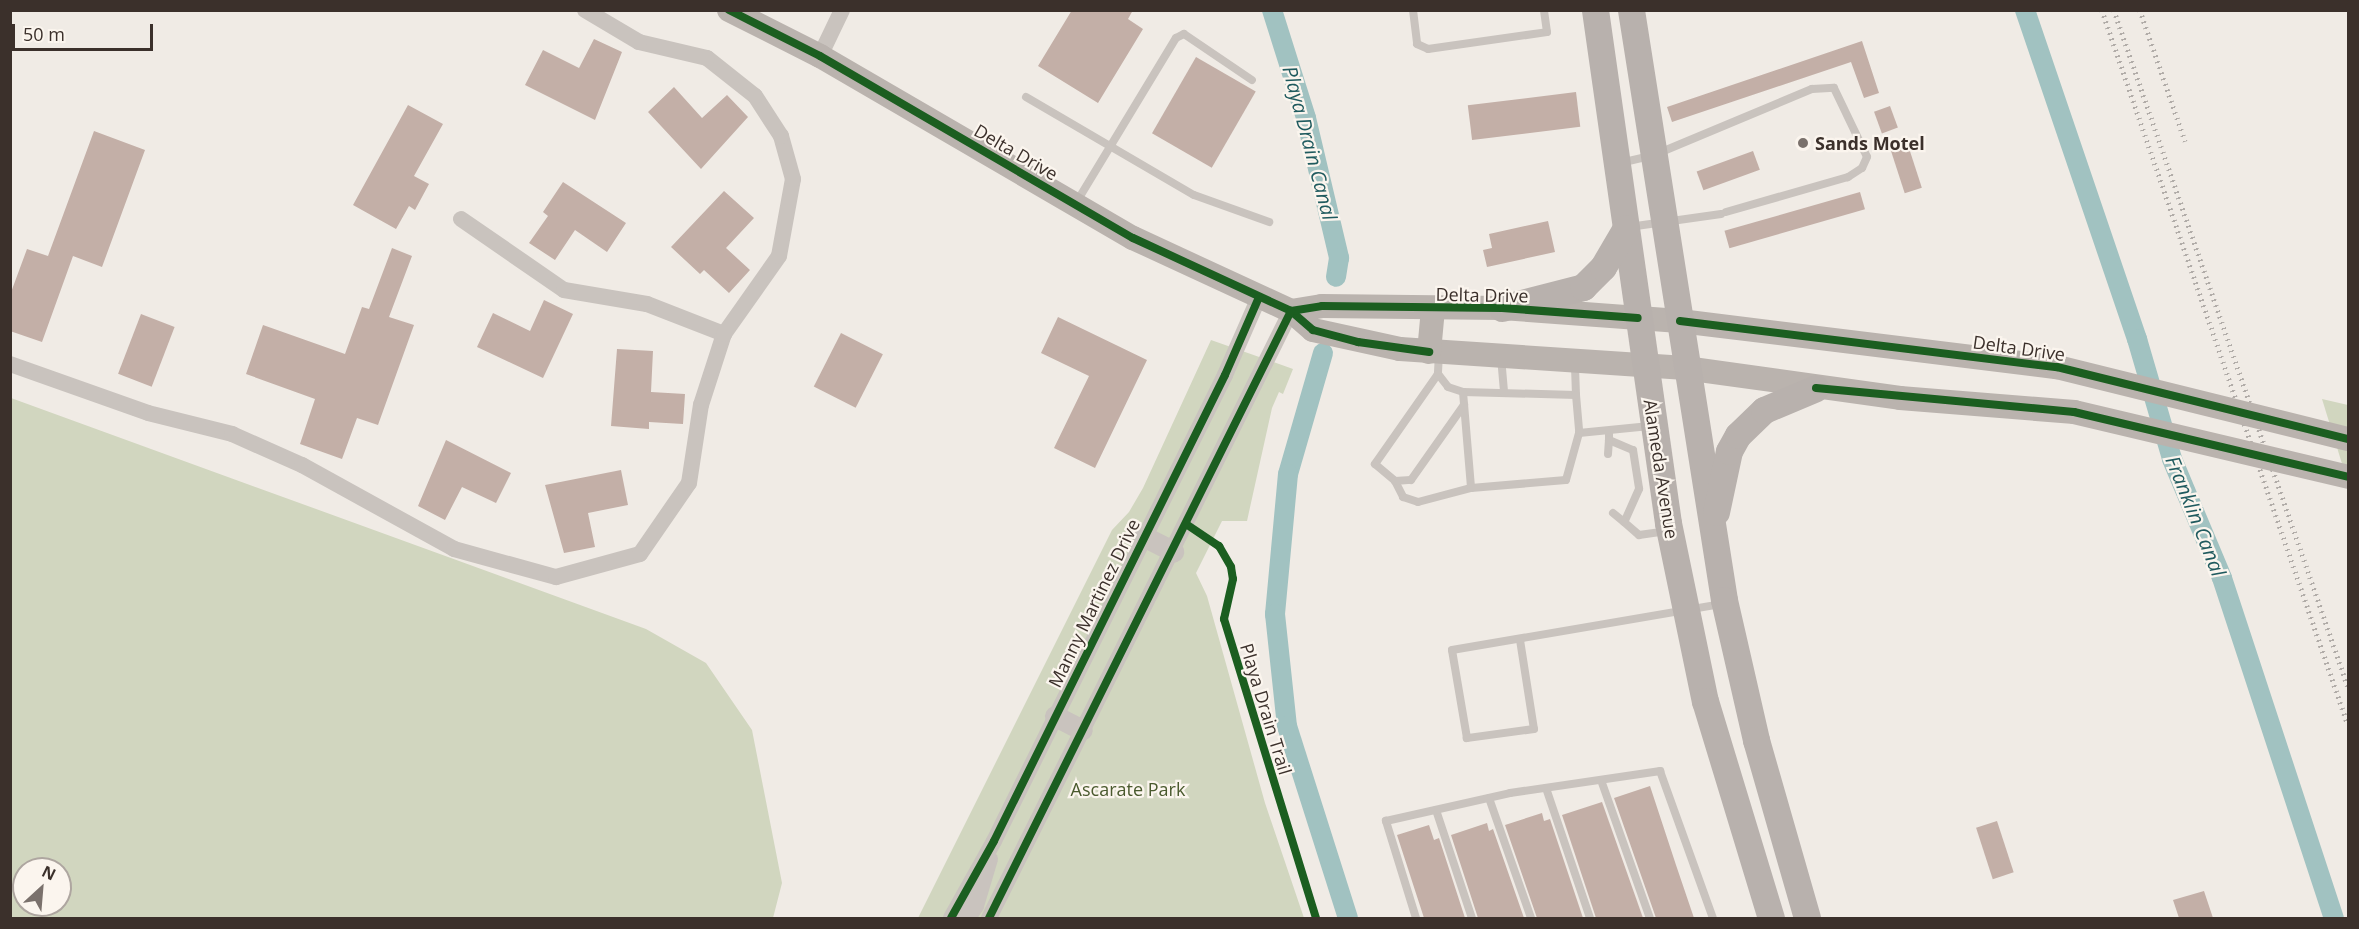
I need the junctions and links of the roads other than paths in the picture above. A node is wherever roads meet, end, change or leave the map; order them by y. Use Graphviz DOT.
graph roads {
  1 [pos="585,10"];
  2 [pos="729,10"];
  3 [pos="842,10"];
  4 [pos="1413,10"];
  5 [pos="1544,10"];
  6 [pos="1595,10"];
  7 [pos="1631,10"];
  8 [pos="820,56"];
  9 [pos="1252,80"];
  10 [pos="1026,97"];
  11 [pos="1112,148"];
  12 [pos="1654,155"];
  13 [pos="1617,163"];
  14 [pos="1076,204"];
  15 [pos="460,219"];
  16 [pos="1269,222"];
  17 [pos="1665,223"];
  18 [pos="1626,228"];
  19 [pos="1258,297"];
  20 [pos="1502,308"];
  21 [pos="1433,309"];
  22 [pos="1291,311"];
  23 [pos="1638,318"];
  24 [pos="1680,321"];
  25 [pos="724,334"];
  26 [pos="1500,356"];
  27 [pos="1435,359"];
  28 [pos="1575,361"];
  29 [pos="10,364"];
  30 [pos="1645,365"];
  31 [pos="1686,368"];
  32 [pos="1816,388"];
  33 [pos="1463,392"];
  34 [pos="1504,393"];
  35 [pos="1576,395"];
  36 [pos="1464,405"];
  37 [pos="1654,425"];
  38 [pos="1579,433"];
  39 [pos="1609,436"];
  40 [pos="2349,439"];
  41 [pos="1608,454"];
  42 [pos="2349,477"];
  43 [pos="1395,481"];
  44 [pos="1471,488"];
  45 [pos="1613,513"];
  46 [pos="1624,522"];
  47 [pos="1670,530"];
  48 [pos="1713,534"];
  49 [pos="1143,536"];
  50 [pos="1173,551"];
  51 [pos="1725,604"];
  52 [pos="1688,610"];
  53 [pos="1520,640"];
  54 [pos="1055,716"];
  55 [pos="1082,730"];
  56 [pos="1601,780"];
  57 [pos="1546,788"];
  58 [pos="1489,798"];
  59 [pos="1436,810"];
  60 [pos="994,841"];
  61 [pos="997,910"];
  62 [pos="951,918"];
  63 [pos="968,918"];
  64 [pos="989,918"];
  65 [pos="1416,918"];
  66 [pos="1472,918"];
  67 [pos="1531,918"];
  68 [pos="1590,918"];
  69 [pos="1650,918"];
  70 [pos="1713,918"];
  71 [pos="1771,918"];
  72 [pos="1807,918"];
  1 -- 25 [label="street"];
  2 -- 8 [label="main road, Delta Drive"];
  3 -- 8 [label="street"];
  4 -- 5 [label="lane"];
  6 -- 13 [label="main road, Alameda Avenue"];
  7 -- 12 [label="main road"];
  8 -- 14 [label="main road, Delta Drive"];
  9 -- 11 [label="lane"];
  10 -- 11 [label="lane"];
  11 -- 14 [label="lane"];
  11 -- 16 [label="lane"];
  12 -- 13 [label="lane"];
  12 -- 17 [label="main road"];
  12 -- 17 [label="lane"];
  13 -- 18 [label="main road, Alameda Avenue"];
  14 -- 19 [label="main road, Delta Drive"];
  15 -- 25 [label="street"];
  17 -- 18 [label="lane"];
  17 -- 24 [label="main road"];
  18 -- 20 [label="main road"];
  18 -- 23 [label="main road, Alameda Avenue"];
  19 -- 22 [label="main road, Delta Drive"];
  19 -- 49 [label="street, Manny Martinez Drive"];
  20 -- 21 [label="main road, Delta Drive"];
  20 -- 23 [label="main road, Delta Drive"];
  21 -- 22 [label="main road, Delta Drive"];
  21 -- 27 [label="main road"];
  22 -- 27 [label="main road, Delta Drive"];
  22 -- 50 [label="street"];
  23 -- 24 [label="main road, Delta Drive"];
  23 -- 30 [label="main road, Alameda Avenue"];
  24 -- 31 [label="main road"];
  24 -- 40 [label="main road, Delta Drive, bridge"];
  25 -- 29 [label="street"];
  26 -- 27 [label="main road, Delta Drive"];
  26 -- 28 [label="main road, Delta Drive"];
  26 -- 34 [label="lane"];
  27 -- 33 [label="lane"];
  27 -- 43 [label="lane"];
  28 -- 30 [label="main road, Delta Drive"];
  28 -- 35 [label="lane"];
  30 -- 31 [label="main road, Delta Drive"];
  30 -- 37 [label="main road, Alameda Avenue"];
  31 -- 32 [label="main road, Delta Drive"];
  31 -- 48 [label="main road"];
  32 -- 42 [label="main road, Delta Drive, bridge"];
  32 -- 48 [label="main road"];
  33 -- 34 [label="lane"];
  33 -- 36 [label="lane"];
  34 -- 35 [label="lane"];
  35 -- 38 [label="lane"];
  36 -- 43 [label="lane"];
  36 -- 44 [label="lane"];
  37 -- 39 [label="lane"];
  37 -- 47 [label="main road, Alameda Avenue"];
  38 -- 39 [label="lane"];
  38 -- 44 [label="lane"];
  39 -- 41 [label="lane"];
  39 -- 46 [label="lane"];
  43 -- 44 [label="lane"];
  45 -- 46 [label="lane"];
  46 -- 47 [label="lane"];
  47 -- 52 [label="main road, Alameda Avenue"];
  48 -- 51 [label="main road"];
  49 -- 50 [label="street"];
  49 -- 54 [label="street, Manny Martinez Drive"];
  50 -- 55 [label="street"];
  51 -- 52 [label="lane"];
  51 -- 72 [label="main road"];
  52 -- 53 [label="lane"];
  52 -- 71 [label="main road, Alameda Avenue"];
  53 -- 53 [label="lane"];
  54 -- 55 [label="street"];
  54 -- 60 [label="street, Manny Martinez Drive"];
  55 -- 61 [label="street"];
  56 -- 57 [label="lane"];
  56 -- 69 [label="lane"];
  56 -- 70 [label="lane"];
  57 -- 58 [label="lane"];
  57 -- 68 [label="lane"];
  58 -- 59 [label="lane"];
  58 -- 67 [label="lane"];
  59 -- 65 [label="lane"];
  59 -- 66 [label="lane"];
  60 -- 62 [label="street, Manny Martinez Drive"];
  60 -- 63 [label="street"];
  61 -- 64 [label="street"];
}
